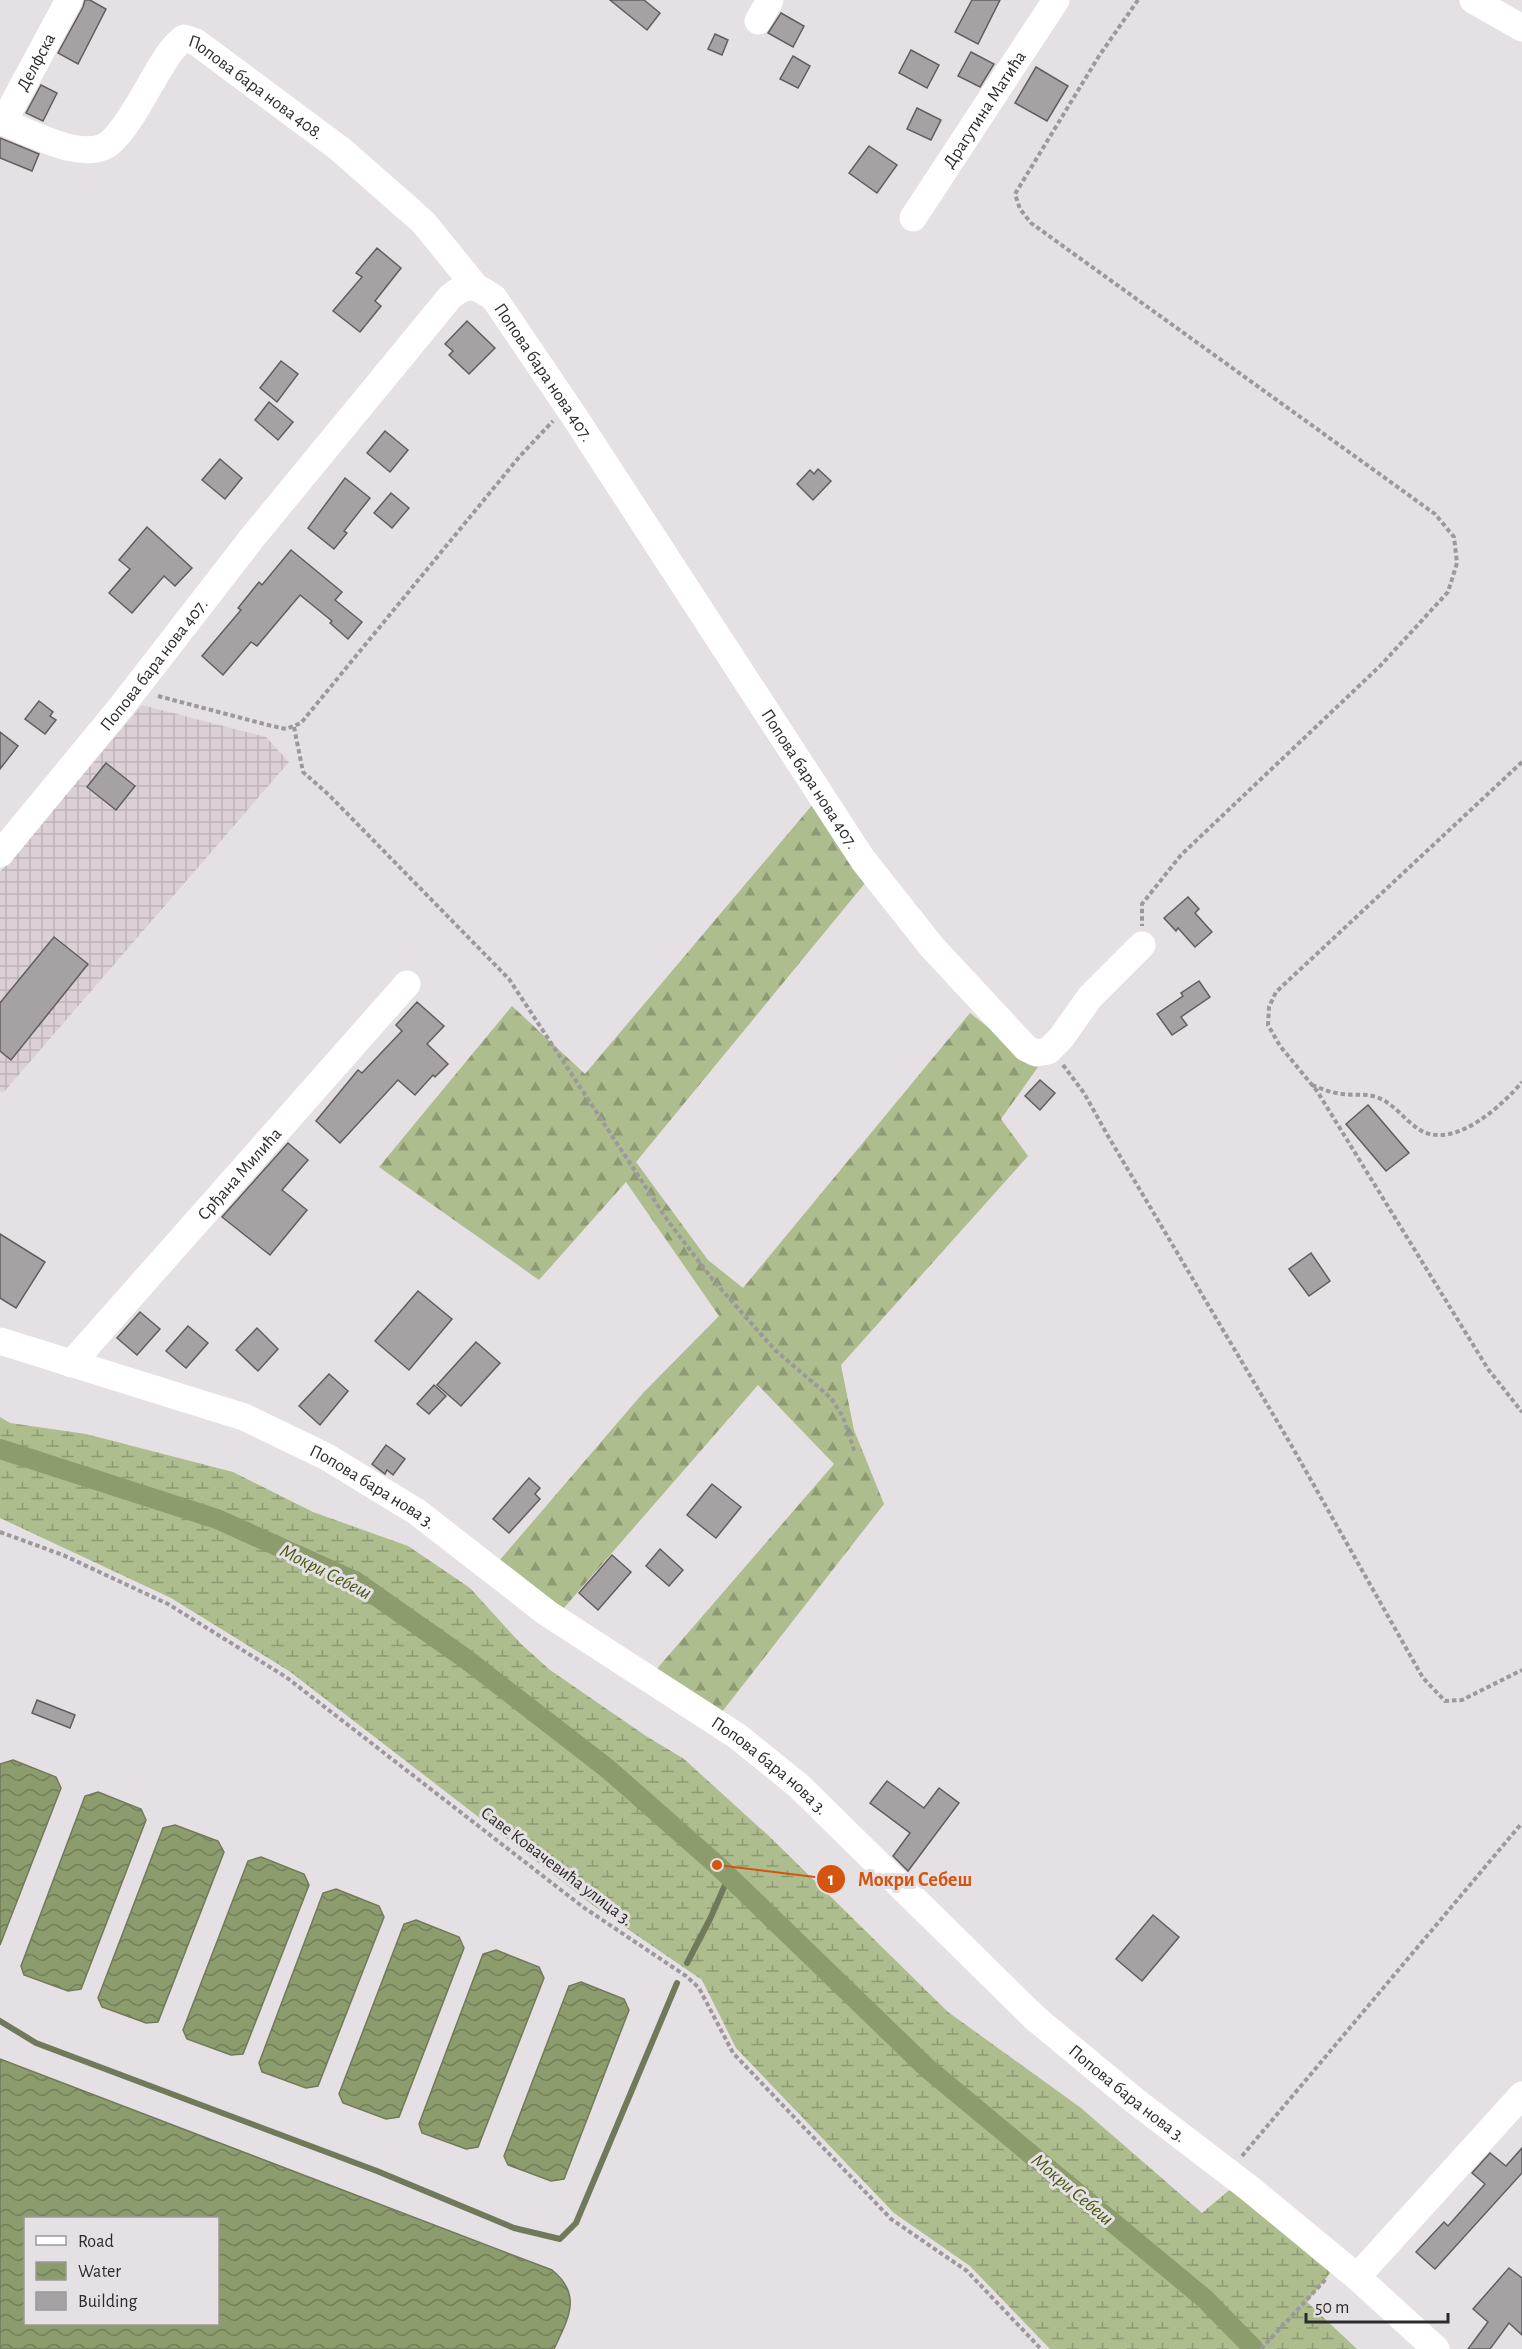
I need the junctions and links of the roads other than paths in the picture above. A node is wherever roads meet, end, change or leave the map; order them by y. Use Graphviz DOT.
graph roads {
  1 [pos="69,0"];
  2 [pos="1056,0"];
  3 [pos="1473,0"];
  4 [pos="1522,28"];
  5 [pos="0,121"];
  6 [pos="913,218"];
  7 [pos="475,286"];
  8 [pos="0,854"];
  9 [pos="1142,945"];
  10 [pos="407,984"];
  11 [pos="0,1341"];
  12 [pos="71,1364"];
  13 [pos="1522,2095"];
  14 [pos="1348,2269"];
  15 [pos="1436,2349"];
  1 -- 5 [label="street, Делфска"];
  2 -- 6 [label="street, Драгутина Матића"];
  3 -- 4 [label="street"];
  5 -- 7 [label="street, Попова бара нова 408."];
  7 -- 8 [label="street, Попова бара нова 407."];
  7 -- 9 [label="street, Попова бара нова 407."];
  10 -- 12 [label="street, Срђана Милића"];
  11 -- 12 [label="street, Попова бара нова 3."];
  12 -- 14 [label="street, Попова бара нова 3."];
  13 -- 14 [label="street"];
  14 -- 15 [label="street, Попова бара нова 3."];
}
